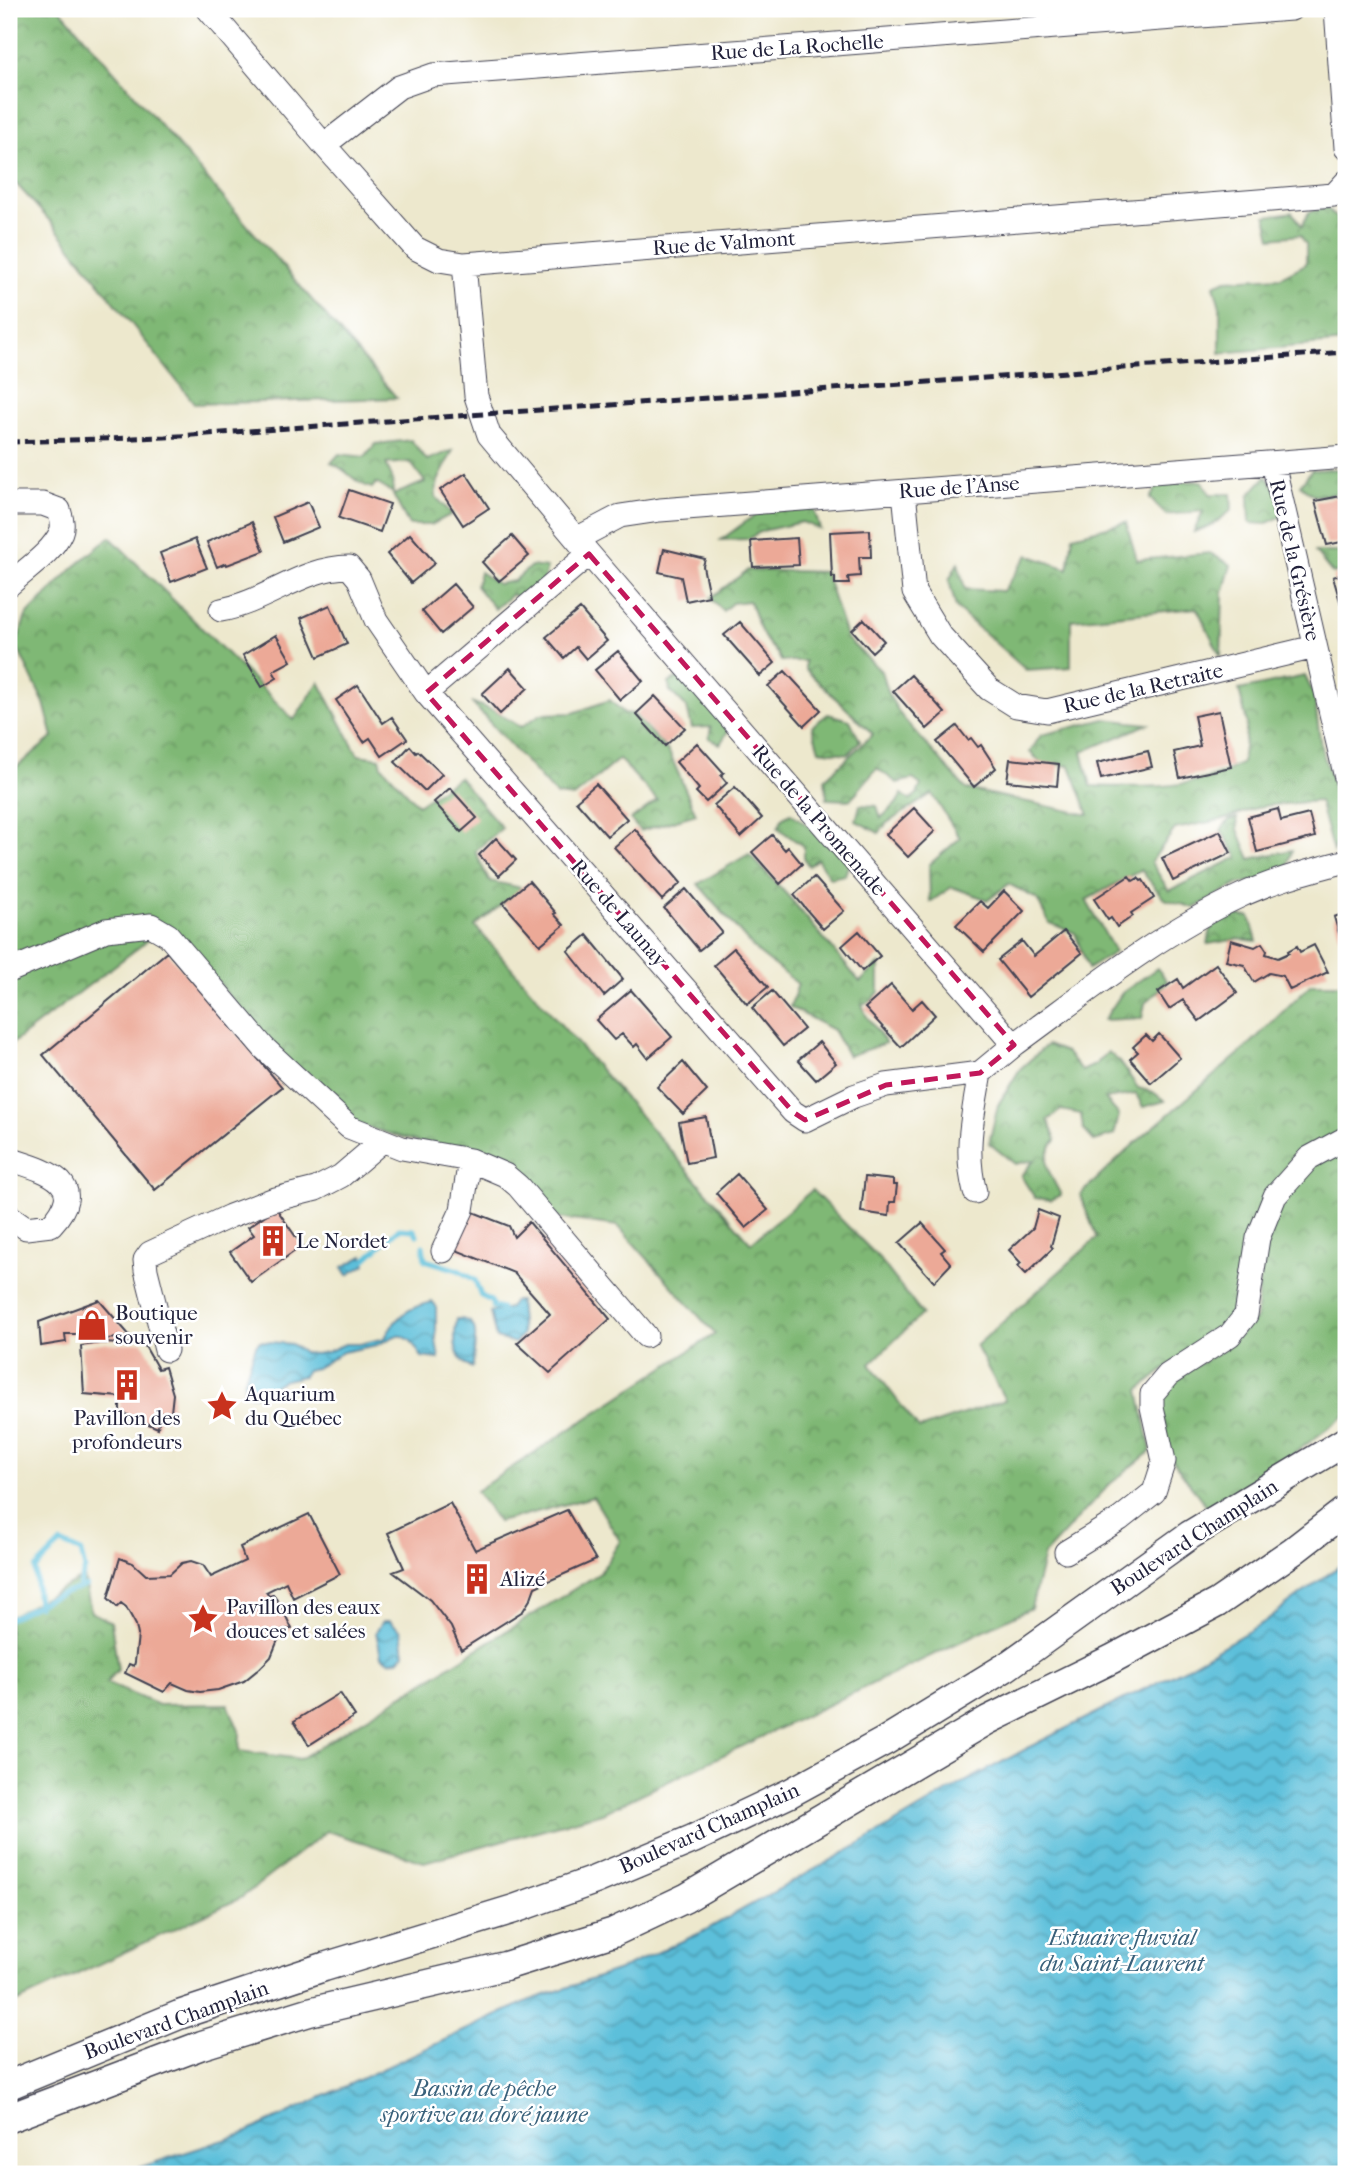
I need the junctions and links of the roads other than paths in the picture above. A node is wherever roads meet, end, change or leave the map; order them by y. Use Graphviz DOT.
graph roads {
  1 [pos="208,9"];
  2 [pos="1291,9"];
  3 [pos="1336,9"];
  4 [pos="324,145"];
  5 [pos="1346,148"];
  6 [pos="1346,182"];
  7 [pos="464,264"];
  8 [pos="1346,457"];
  9 [pos="1273,463"];
  10 [pos="904,492"];
  11 [pos="9,504"];
  12 [pos="584,546"];
  13 [pos="9,585"];
  14 [pos="222,611"];
  15 [pos="1315,647"];
  16 [pos="426,693"];
  17 [pos="1346,778"];
  18 [pos="1346,862"];
  19 [pos="9,971"];
  20 [pos="1014,1045"];
  21 [pos="980,1073"];
  22 [pos="1346,1138"];
  23 [pos="382,1140"];
  24 [pos="9,1159"];
  25 [pos="470,1160"];
  26 [pos="975,1192"];
  27 [pos="9,1216"];
  28 [pos="443,1251"];
  29 [pos="646,1336"];
  30 [pos="166,1350"];
  31 [pos="1346,1441"];
  32 [pos="1346,1510"];
  33 [pos="1066,1552"];
  34 [pos="9,2085"];
  35 [pos="9,2119"];
  1 -- 4 [label="street, Rue de Valmont"];
  2 -- 4 [label="street, Rue de La Rochelle"];
  3 -- 5 [label="street"];
  4 -- 7 [label="street, Rue de Valmont"];
  6 -- 7 [label="street, Rue de Valmont"];
  7 -- 12 [label="street, Rue de la Promenade"];
  8 -- 9 [label="street, Rue de l'Anse"];
  9 -- 10 [label="street, Rue de l'Anse"];
  9 -- 15 [label="street, Rue de la Grésière"];
  10 -- 12 [label="street, Rue de l'Anse"];
  10 -- 15 [label="street, Rue de la Retraite"];
  11 -- 13 [label="street"];
  12 -- 16 [label="street"];
  12 -- 20 [label="street, Rue de la Promenade"];
  14 -- 16 [label="street"];
  15 -- 17 [label="street, Rue de la Grésière"];
  16 -- 21 [label="street, Rue de Launay"];
  18 -- 20 [label="street"];
  19 -- 23 [label="street"];
  20 -- 21 [label="street"];
  21 -- 26 [label="street"];
  22 -- 33 [label="street"];
  23 -- 25 [label="street"];
  23 -- 30 [label="street"];
  24 -- 27 [label="street"];
  25 -- 28 [label="street"];
  25 -- 29 [label="street"];
  31 -- 34 [label="main road, Boulevard Champlain"];
  32 -- 35 [label="main road, Boulevard Champlain"];
}
